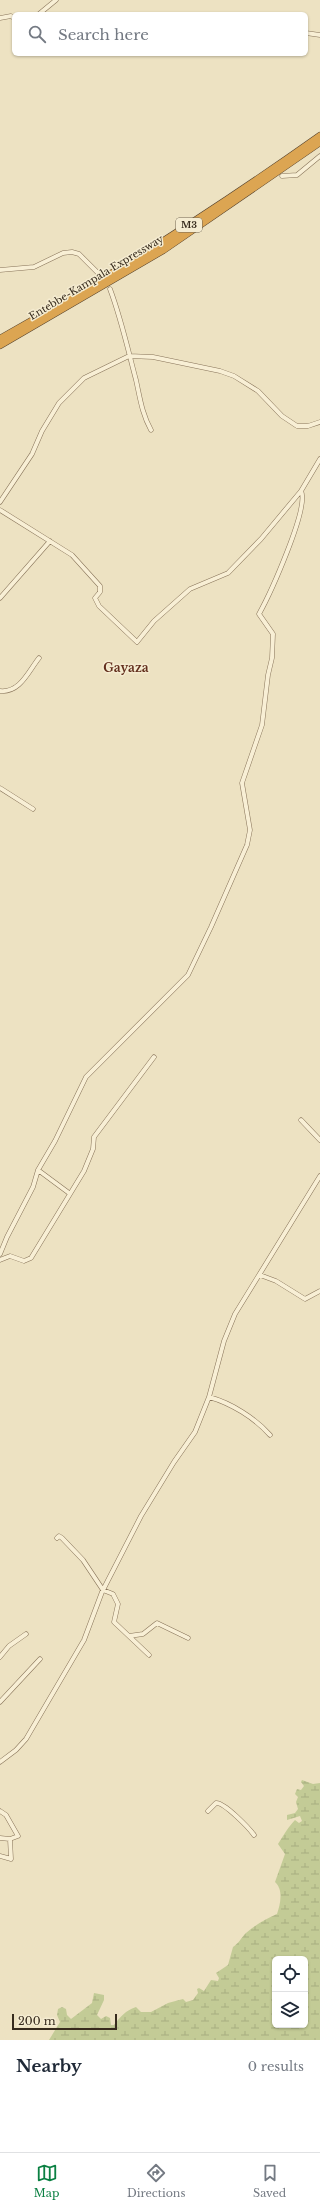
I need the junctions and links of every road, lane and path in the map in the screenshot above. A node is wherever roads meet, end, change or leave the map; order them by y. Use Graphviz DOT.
graph roads {
  1 [pos="56,0"];
  2 [pos="41,12"];
  3 [pos="12,17"];
  4 [pos="0,18"];
  5 [pos="308,33"];
  6 [pos="320,35"];
  7 [pos="320,136"];
  8 [pos="320,142"];
  9 [pos="320,156"];
  10 [pos="282,176"];
  11 [pos="0,270"];
  12 [pos="100,275"];
  13 [pos="110,289"];
  14 [pos="0,339"];
  15 [pos="0,345"];
  16 [pos="129,356"];
  17 [pos="320,422"];
  18 [pos="150,430"];
  19 [pos="320,459"];
  20 [pos="301,492"];
  21 [pos="0,502"];
  22 [pos="0,510"];
  23 [pos="50,540"];
  24 [pos="0,598"];
  25 [pos="39,658"];
  26 [pos="0,691"];
  27 [pos="0,788"];
  28 [pos="33,809"];
  29 [pos="154,1056"];
  30 [pos="300,1120"];
  31 [pos="320,1140"];
  32 [pos="38,1170"];
  33 [pos="320,1176"];
  34 [pos="69,1193"];
  35 [pos="0,1254"];
  36 [pos="0,1260"];
  37 [pos="260,1275"];
  38 [pos="320,1291"];
  39 [pos="209,1397"];
  40 [pos="270,1436"];
  41 [pos="57,1538"];
  42 [pos="103,1590"];
  43 [pos="26,1634"];
  44 [pos="129,1636"];
  45 [pos="188,1638"];
  46 [pos="149,1655"];
  47 [pos="0,1657"];
  48 [pos="40,1659"];
  49 [pos="0,1702"];
  50 [pos="0,1762"];
  51 [pos="0,1811"];
  52 [pos="208,1811"];
  53 [pos="254,1835"];
  54 [pos="0,1838"];
  55 [pos="10,1839"];
  56 [pos="0,1856"];
  1 -- 2 [label="street"];
  3 -- 4 [label="street"];
  5 -- 6 [label="street"];
  7 -- 14 [label="highway, Entebbe-Kampala Expressway / M3"];
  8 -- 15 [label="highway, Entebbe-Kampala Expressway / M3"];
  9 -- 10 [label="street"];
  11 -- 12 [label="street"];
  13 -- 16 [label="street"];
  16 -- 17 [label="street"];
  16 -- 18 [label="street"];
  16 -- 21 [label="street"];
  19 -- 20 [label="street"];
  20 -- 23 [label="street"];
  20 -- 32 [label="street"];
  22 -- 23 [label="street"];
  23 -- 24 [label="street"];
  25 -- 26 [label="street"];
  27 -- 28 [label="street"];
  29 -- 34 [label="street"];
  30 -- 31 [label="street"];
  32 -- 34 [label="street"];
  32 -- 35 [label="street"];
  33 -- 37 [label="street"];
  34 -- 36 [label="street"];
  37 -- 38 [label="street"];
  37 -- 39 [label="street"];
  39 -- 40 [label="street"];
  39 -- 42 [label="street"];
  41 -- 42 [label="street"];
  42 -- 44 [label="street"];
  42 -- 50 [label="street"];
  43 -- 47 [label="street"];
  44 -- 45 [label="street"];
  44 -- 46 [label="street"];
  48 -- 49 [label="street"];
  51 -- 55 [label="street"];
  52 -- 53 [label="street"];
  54 -- 55 [label="street"];
  55 -- 56 [label="street"];
}
